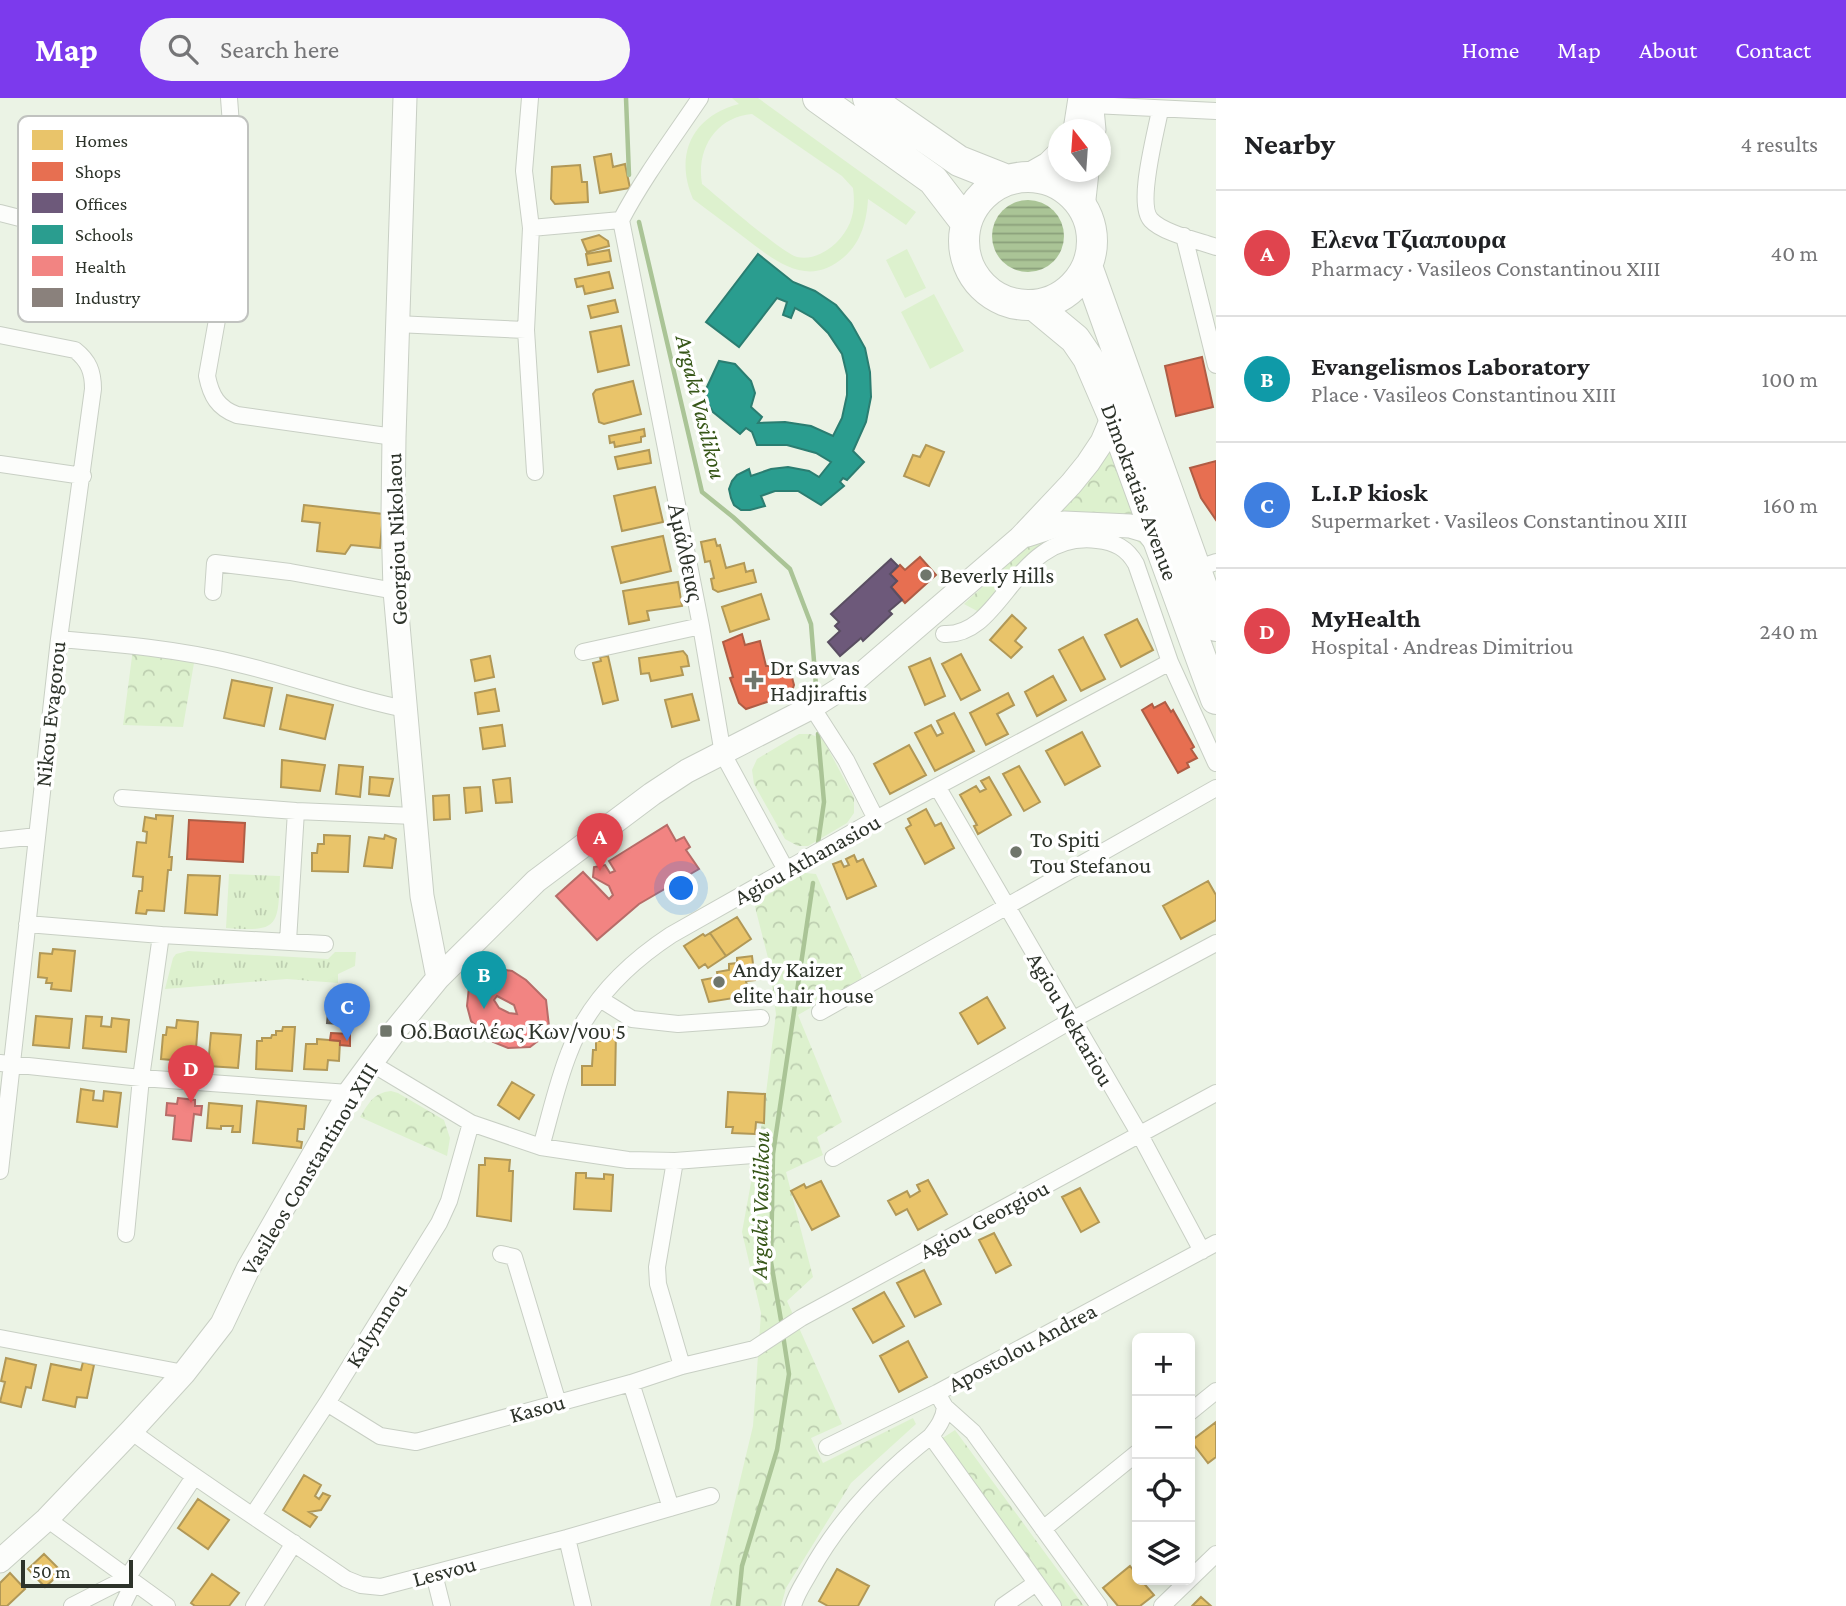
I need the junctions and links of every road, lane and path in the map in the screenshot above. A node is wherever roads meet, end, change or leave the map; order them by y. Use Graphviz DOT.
graph roads {
  1 [pos="229,98"];
  2 [pos="405,98"];
  3 [pos="530,98"];
  4 [pos="700,98"];
  5 [pos="818,98"];
  6 [pos="868,98"];
  7 [pos="1088,100"];
  8 [pos="1160,110"];
  9 [pos="1216,111"];
  10 [pos="231,116"];
  11 [pos="1080,119"];
  12 [pos="1092,119"];
  13 [pos="1048,164"];
  14 [pos="1016,179"];
  15 [pos="1086,182"];
  16 [pos="1083,208"];
  17 [pos="0,213"];
  18 [pos="18,218"];
  19 [pos="621,220"];
  20 [pos="966,223"];
  21 [pos="531,228"];
  22 [pos="1184,236"];
  23 [pos="1216,247"];
  24 [pos="1087,266"];
  25 [pos="1034,305"];
  26 [pos="217,322"];
  27 [pos="396,324"];
  28 [pos="526,330"];
  29 [pos="0,335"];
  30 [pos="1216,365"];
  31 [pos="1113,416"];
  32 [pos="394,437"];
  33 [pos="0,464"];
  34 [pos="535,471"];
  35 [pos="83,476"];
  36 [pos="1020,538"];
  37 [pos="1160,547"];
  38 [pos="1206,566"];
  39 [pos="395,591"];
  40 [pos="213,592"];
  41 [pos="701,626"];
  42 [pos="1216,626"];
  43 [pos="944,634"];
  44 [pos="59,639"];
  45 [pos="583,652"];
  46 [pos="1170,663"];
  47 [pos="1216,699"];
  48 [pos="812,706"];
  49 [pos="405,709"];
  50 [pos="723,754"];
  51 [pos="1216,763"];
  52 [pos="938,788"];
  53 [pos="1216,788"];
  54 [pos="122,798"];
  55 [pos="296,811"];
  56 [pos="414,816"];
  57 [pos="876,819"];
  58 [pos="37,836"];
  59 [pos="0,840"];
  60 [pos="786,870"];
  61 [pos="1005,906"];
  62 [pos="27,924"];
  63 [pos="162,935"];
  64 [pos="288,941"];
  65 [pos="1216,943"];
  66 [pos="325,944"];
  67 [pos="438,978"];
  68 [pos="600,999"];
  69 [pos="820,1012"];
  70 [pos="761,1018"];
  71 [pos="1072,1020"];
  72 [pos="6,1063"];
  73 [pos="371,1063"];
  74 [pos="141,1078"];
  75 [pos="349,1093"];
  76 [pos="1216,1093"];
  77 [pos="471,1123"];
  78 [pos="1140,1135"];
  79 [pos="541,1147"];
  80 [pos="753,1155"];
  81 [pos="833,1157"];
  82 [pos="675,1161"];
  83 [pos="0,1171"];
  84 [pos="126,1234"];
  85 [pos="1209,1247"];
  86 [pos="500,1254"];
  87 [pos="0,1338"];
  88 [pos="754,1349"];
  89 [pos="682,1366"];
  90 [pos="184,1373"];
  91 [pos="631,1383"];
  92 [pos="1216,1391"];
  93 [pos="941,1400"];
  94 [pos="327,1403"];
  95 [pos="558,1403"];
  96 [pos="1195,1408"];
  97 [pos="131,1432"];
  98 [pos="931,1436"];
  99 [pos="827,1447"];
  100 [pos="1132,1457"];
  101 [pos="194,1477"];
  102 [pos="711,1496"];
  103 [pos="671,1508"];
  104 [pos="253,1515"];
  105 [pos="47,1519"];
  106 [pos="1043,1529"];
  107 [pos="567,1538"];
  108 [pos="294,1543"];
  109 [pos="1216,1553"];
  110 [pos="0,1561"];
  111 [pos="1195,1573"];
  112 [pos="434,1574"];
  113 [pos="130,1580"];
  114 [pos="1037,1583"];
  115 [pos="1183,1585"];
  116 [pos="72,1606"];
  117 [pos="122,1606"];
  118 [pos="167,1606"];
  119 [pos="254,1606"];
  120 [pos="442,1606"];
  121 [pos="583,1606"];
  122 [pos="793,1606"];
  123 [pos="1003,1606"];
  124 [pos="1053,1606"];
  125 [pos="1099,1606"];
  126 [pos="1161,1606"];
  1 -- 10 [label="street"];
  2 -- 27 [label="street, Georgiou Nikolaou"];
  3 -- 21 [label="street"];
  4 -- 19 [label="street"];
  5 -- 20 [label="highway"];
  6 -- 14 [label="highway"];
  7 -- 8 [label="street"];
  7 -- 11 [label="street"];
  7 -- 12 [label="street"];
  8 -- 9 [label="street"];
  8 -- 22 [label="street"];
  13 -- 14 [label="street"];
  14 -- 16 [label="highway"];
  14 -- 20 [label="highway"];
  15 -- 16 [label="street"];
  16 -- 24 [label="highway"];
  17 -- 18 [label="street"];
  19 -- 21 [label="street"];
  19 -- 41 [label="street, Αμάλθειας"];
  20 -- 25 [label="highway"];
  21 -- 28 [label="street"];
  22 -- 23 [label="street"];
  22 -- 30 [label="street"];
  24 -- 25 [label="highway"];
  24 -- 38 [label="highway, Dimokratias Avenue"];
  25 -- 31 [label="highway, Dimokratias Avenue"];
  26 -- 32 [label="street"];
  27 -- 28 [label="street"];
  27 -- 32 [label="street, Georgiou Nikolaou"];
  28 -- 34 [label="street"];
  29 -- 35 [label="street, Nikou Evagorou"];
  31 -- 36 [label="street, Vasileos Constantinou XIII"];
  31 -- 37 [label="highway, Dimokratias Avenue"];
  32 -- 39 [label="street, Georgiou Nikolaou"];
  33 -- 35 [label="street"];
  35 -- 44 [label="street, Nikou Evagorou"];
  36 -- 37 [label="street, Vasileos Constantinou XIII"];
  36 -- 48 [label="street, Vasileos Constantinou XIII"];
  37 -- 47 [label="highway, Dimokratias Avenue"];
  38 -- 42 [label="highway, Dimokratias Avenue"];
  39 -- 40 [label="street"];
  39 -- 49 [label="street, Georgiou Nikolaou"];
  41 -- 45 [label="street"];
  41 -- 50 [label="street, Αμάλθειας"];
  43 -- 46 [label="street"];
  44 -- 49 [label="street"];
  44 -- 58 [label="street, Nikou Evagorou"];
  46 -- 51 [label="street"];
  46 -- 52 [label="street, Agiou Athanasiou"];
  48 -- 50 [label="street, Vasileos Constantinou XIII"];
  48 -- 57 [label="street"];
  49 -- 56 [label="street, Georgiou Nikolaou"];
  50 -- 60 [label="street, Αμάλθειας"];
  50 -- 67 [label="street, Vasileos Constantinou XIII"];
  52 -- 57 [label="street, Agiou Athanasiou"];
  52 -- 61 [label="street, Agiou Nektariou"];
  53 -- 61 [label="street"];
  54 -- 55 [label="street"];
  55 -- 56 [label="street"];
  55 -- 64 [label="street"];
  56 -- 67 [label="street, Georgiou Nikolaou"];
  57 -- 60 [label="street, Agiou Athanasiou"];
  58 -- 59 [label="street"];
  58 -- 62 [label="street, Nikou Evagorou"];
  60 -- 68 [label="street, Agiou Athanasiou"];
  61 -- 69 [label="street"];
  61 -- 71 [label="street, Agiou Nektariou"];
  62 -- 63 [label="street"];
  62 -- 72 [label="street, Nikou Evagorou"];
  63 -- 64 [label="street"];
  63 -- 74 [label="street"];
  64 -- 66 [label="street"];
  65 -- 71 [label="street"];
  67 -- 73 [label="street, Vasileos Constantinou XIII"];
  68 -- 70 [label="street"];
  68 -- 79 [label="street, Agiou Athanasiou"];
  71 -- 78 [label="street, Agiou Nektariou"];
  71 -- 81 [label="street"];
  72 -- 74 [label="street"];
  72 -- 83 [label="street, Nikou Evagorou"];
  73 -- 75 [label="street, Vasileos Constantinou XIII"];
  73 -- 77 [label="street"];
  74 -- 75 [label="street"];
  74 -- 84 [label="street"];
  75 -- 90 [label="street, Vasileos Constantinou XIII"];
  76 -- 78 [label="street, Agiou Georgiou"];
  77 -- 79 [label="street"];
  77 -- 94 [label="street, Kalymnou"];
  78 -- 85 [label="street, Agiou Nektariou"];
  78 -- 88 [label="street, Agiou Georgiou"];
  79 -- 82 [label="street"];
  80 -- 82 [label="street"];
  82 -- 89 [label="street"];
  85 -- 93 [label="street, Apostolou Andrea"];
  86 -- 95 [label="street"];
  87 -- 90 [label="street"];
  88 -- 89 [label="street, Kasou"];
  89 -- 91 [label="street, Kasou"];
  90 -- 97 [label="street, Vasileos Constantinou XIII"];
  91 -- 95 [label="street, Kasou"];
  91 -- 103 [label="street"];
  92 -- 96 [label="street"];
  93 -- 98 [label="street"];
  93 -- 99 [label="street, Apostolou Andrea"];
  93 -- 106 [label="street"];
  94 -- 95 [label="street, Kasou"];
  94 -- 104 [label="street, Kalymnou"];
  97 -- 101 [label="street, Lesvou"];
  97 -- 105 [label="street, Vasileos Constantinou XIII"];
  98 -- 114 [label="street"];
  98 -- 122 [label="street"];
  100 -- 106 [label="street"];
  101 -- 104 [label="street, Lesvou"];
  101 -- 113 [label="street"];
  102 -- 103 [label="street, Lesvou"];
  103 -- 107 [label="street, Lesvou"];
  104 -- 108 [label="street, Lesvou"];
  105 -- 110 [label="street, Vasileos Constantinou XIII"];
  105 -- 113 [label="street"];
  106 -- 125 [label="street"];
  107 -- 112 [label="street, Lesvou"];
  107 -- 121 [label="street"];
  108 -- 112 [label="street, Lesvou"];
  108 -- 119 [label="street"];
  109 -- 111 [label="street"];
  112 -- 120 [label="street"];
  113 -- 116 [label="street"];
  113 -- 117 [label="street"];
  113 -- 118 [label="street"];
  114 -- 123 [label="street"];
  114 -- 124 [label="street"];
  115 -- 126 [label="street"];
}
